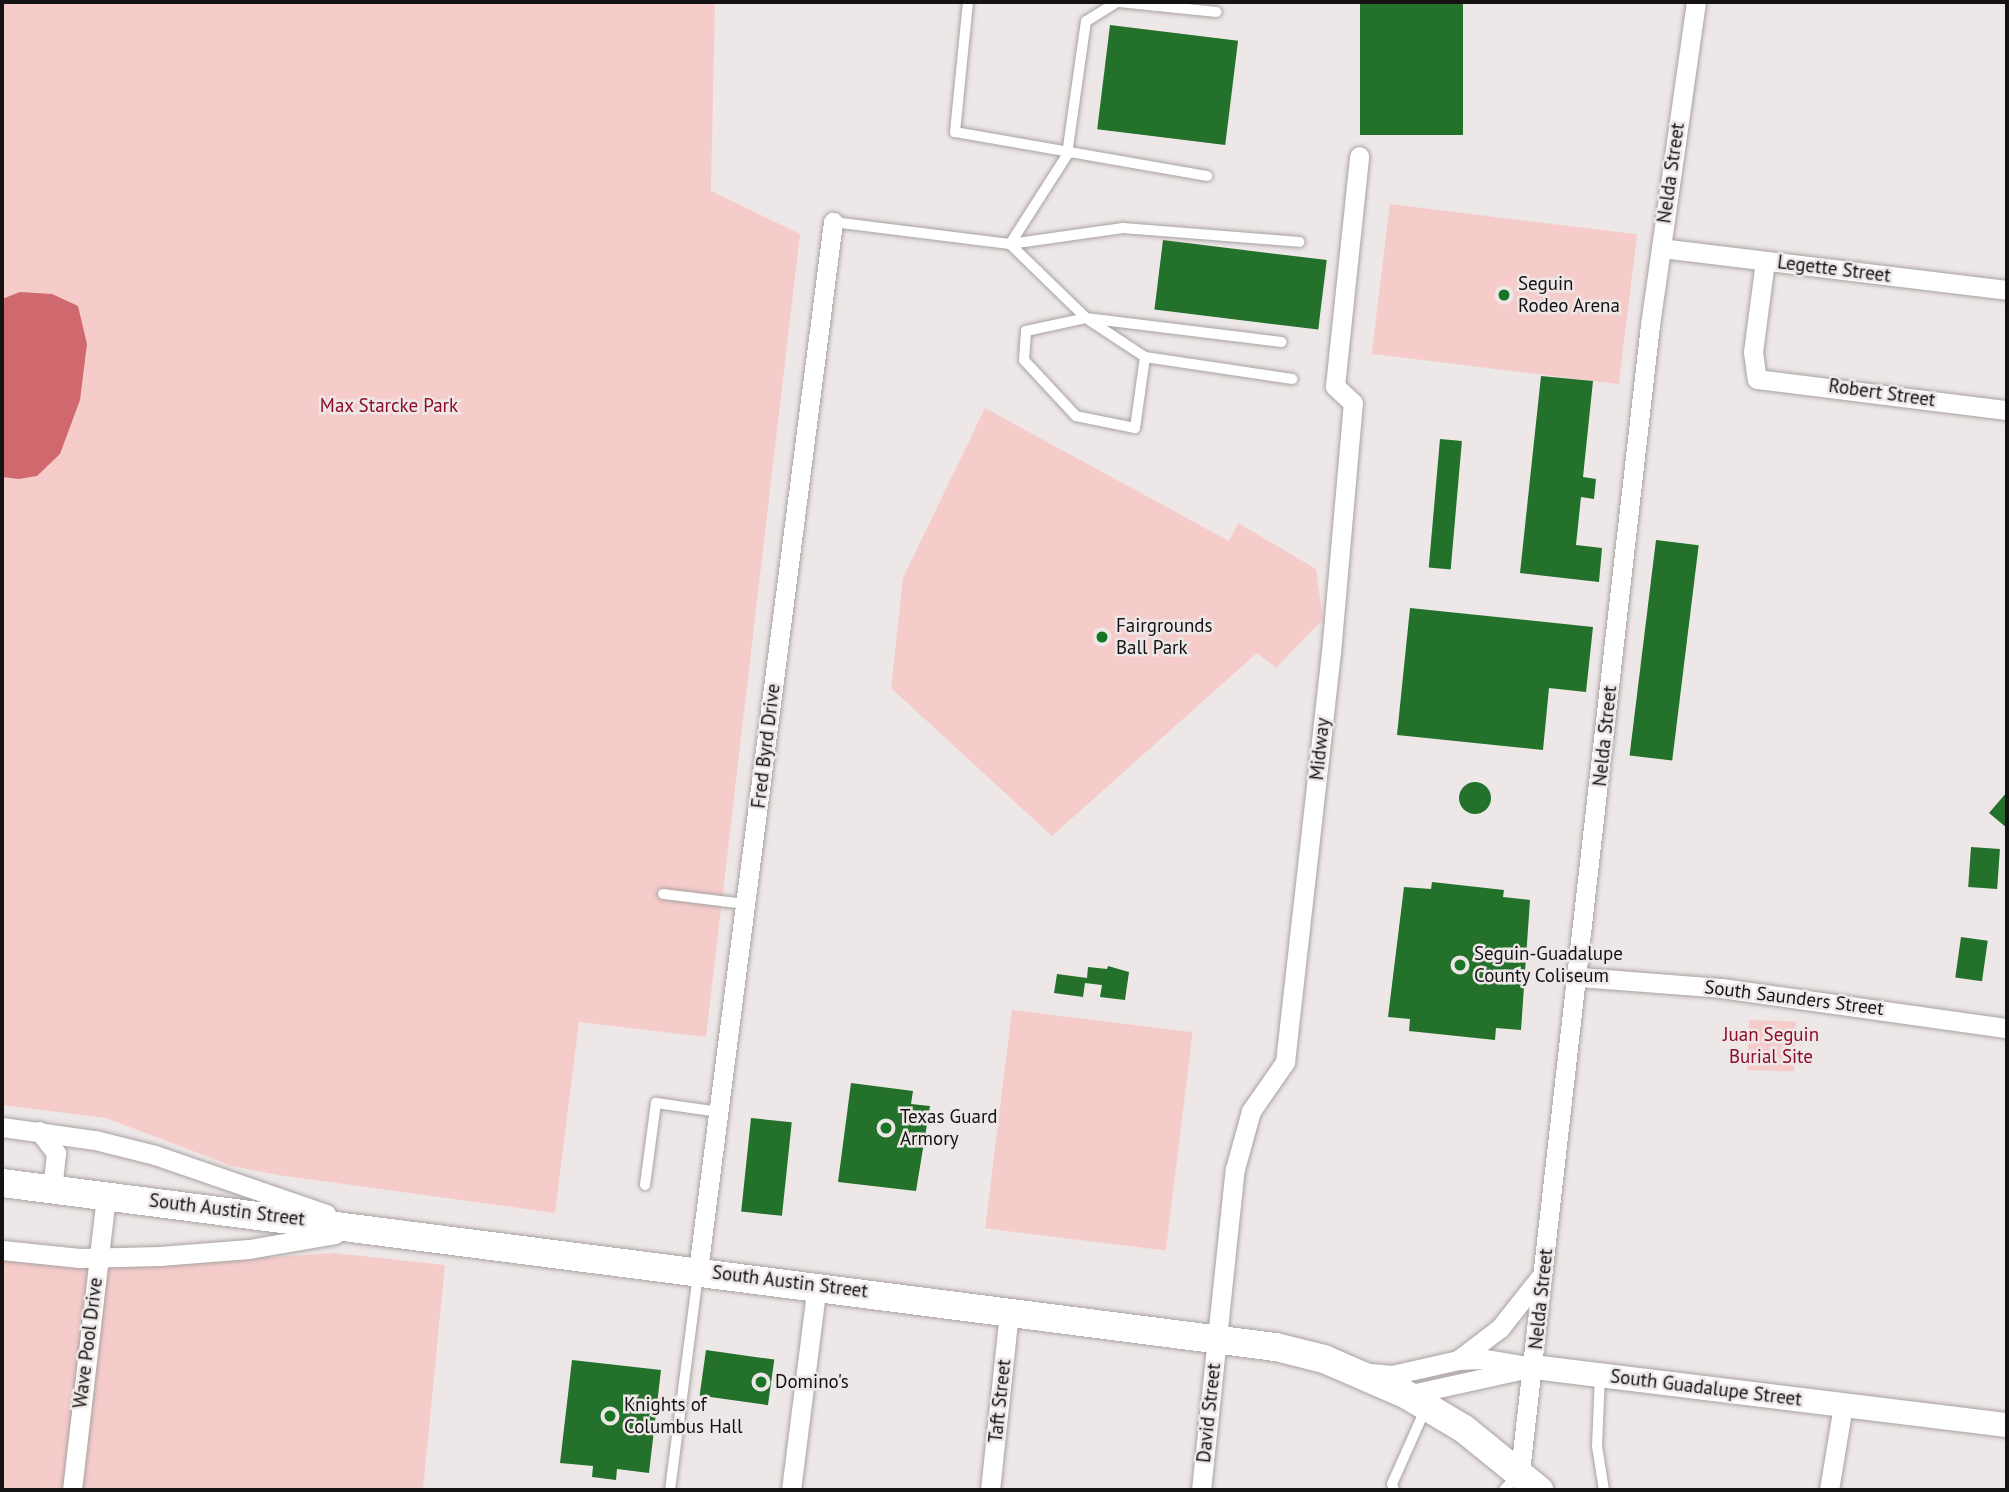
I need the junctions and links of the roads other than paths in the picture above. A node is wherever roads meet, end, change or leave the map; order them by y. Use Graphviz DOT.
graph roads {
  1 [pos="968,2"];
  2 [pos="1118,2"];
  3 [pos="1696,2"];
  4 [pos="1216,12"];
  5 [pos="1067,155"];
  6 [pos="1359,156"];
  7 [pos="1207,176"];
  8 [pos="833,222"];
  9 [pos="1299,242"];
  10 [pos="1010,244"];
  11 [pos="1661,248"];
  12 [pos="1765,261"];
  13 [pos="2007,290"];
  14 [pos="1086,317"];
  15 [pos="1282,342"];
  16 [pos="1145,356"];
  17 [pos="1292,379"];
  18 [pos="2007,410"];
  19 [pos="663,894"];
  20 [pos="746,904"];
  21 [pos="1579,977"];
  22 [pos="2007,1028"];
  23 [pos="719,1112"];
  24 [pos="2,1127"];
  25 [pos="39,1131"];
  26 [pos="2,1183"];
  27 [pos="645,1185"];
  28 [pos="52,1189"];
  29 [pos="106,1195"];
  30 [pos="378,1228"];
  31 [pos="2,1250"];
  32 [pos="99,1257"];
  33 [pos="698,1270"];
  34 [pos="1542,1275"];
  35 [pos="817,1285"];
  36 [pos="1009,1311"];
  37 [pos="1217,1337"];
  38 [pos="1458,1360"];
  39 [pos="1534,1367"];
  40 [pos="1359,1372"];
  41 [pos="1600,1375"];
  42 [pos="1417,1401"];
  43 [pos="1843,1405"];
  44 [pos="2007,1426"];
  45 [pos="1521,1484"];
  46 [pos="72,1490"];
  47 [pos="670,1490"];
  48 [pos="791,1490"];
  49 [pos="990,1490"];
  50 [pos="1201,1490"];
  51 [pos="1394,1490"];
  52 [pos="1604,1490"];
  53 [pos="1829,1490"];
  1 -- 5 [label="lane"];
  2 -- 4 [label="lane"];
  2 -- 5 [label="lane"];
  3 -- 11 [label="street, Nelda Street"];
  5 -- 7 [label="lane"];
  5 -- 10 [label="lane"];
  6 -- 37 [label="street, Midway"];
  8 -- 10 [label="lane"];
  8 -- 20 [label="street, Fred Byrd Drive"];
  9 -- 10 [label="lane"];
  10 -- 14 [label="lane"];
  11 -- 12 [label="street, Legette Street"];
  11 -- 21 [label="street, Nelda Street"];
  12 -- 13 [label="street, Legette Street"];
  12 -- 18 [label="street, Robert Street"];
  14 -- 15 [label="lane"];
  14 -- 16 [label="lane"];
  14 -- 16 [label="lane"];
  16 -- 17 [label="lane"];
  19 -- 20 [label="lane"];
  20 -- 23 [label="street, Fred Byrd Drive"];
  21 -- 22 [label="street, South Saunders Street"];
  21 -- 34 [label="street, Nelda Street"];
  23 -- 27 [label="lane"];
  23 -- 33 [label="street, Fred Byrd Drive"];
  24 -- 25 [label="street"];
  25 -- 28 [label="street"];
  25 -- 30 [label="street"];
  26 -- 28 [label="main road, South Austin Street"];
  28 -- 29 [label="main road, South Austin Street"];
  29 -- 30 [label="main road, South Austin Street"];
  29 -- 32 [label="street, Wave Pool Drive"];
  30 -- 32 [label="street"];
  30 -- 33 [label="main road, South Austin Street"];
  31 -- 32 [label="street"];
  32 -- 46 [label="street, Wave Pool Drive"];
  33 -- 35 [label="main road, South Austin Street"];
  33 -- 47 [label="lane"];
  34 -- 38 [label="street"];
  34 -- 39 [label="street, Nelda Street"];
  35 -- 36 [label="main road, South Austin Street"];
  35 -- 48 [label="street"];
  36 -- 37 [label="main road, South Austin Street"];
  36 -- 49 [label="street, Taft Street"];
  37 -- 40 [label="main road, South Austin Street"];
  37 -- 50 [label="street, David Street"];
  38 -- 39 [label="street"];
  38 -- 40 [label="street"];
  39 -- 41 [label="street, South Guadalupe Street"];
  39 -- 42 [label="street, South Guadalupe Street"];
  39 -- 45 [label="street, Nelda Street"];
  40 -- 42 [label="main road, South Austin Street"];
  41 -- 43 [label="street, South Guadalupe Street"];
  41 -- 52 [label="lane"];
  42 -- 45 [label="main road, South Austin Street"];
  42 -- 51 [label="lane"];
  43 -- 44 [label="street, South Guadalupe Street"];
  43 -- 53 [label="street"];
}
